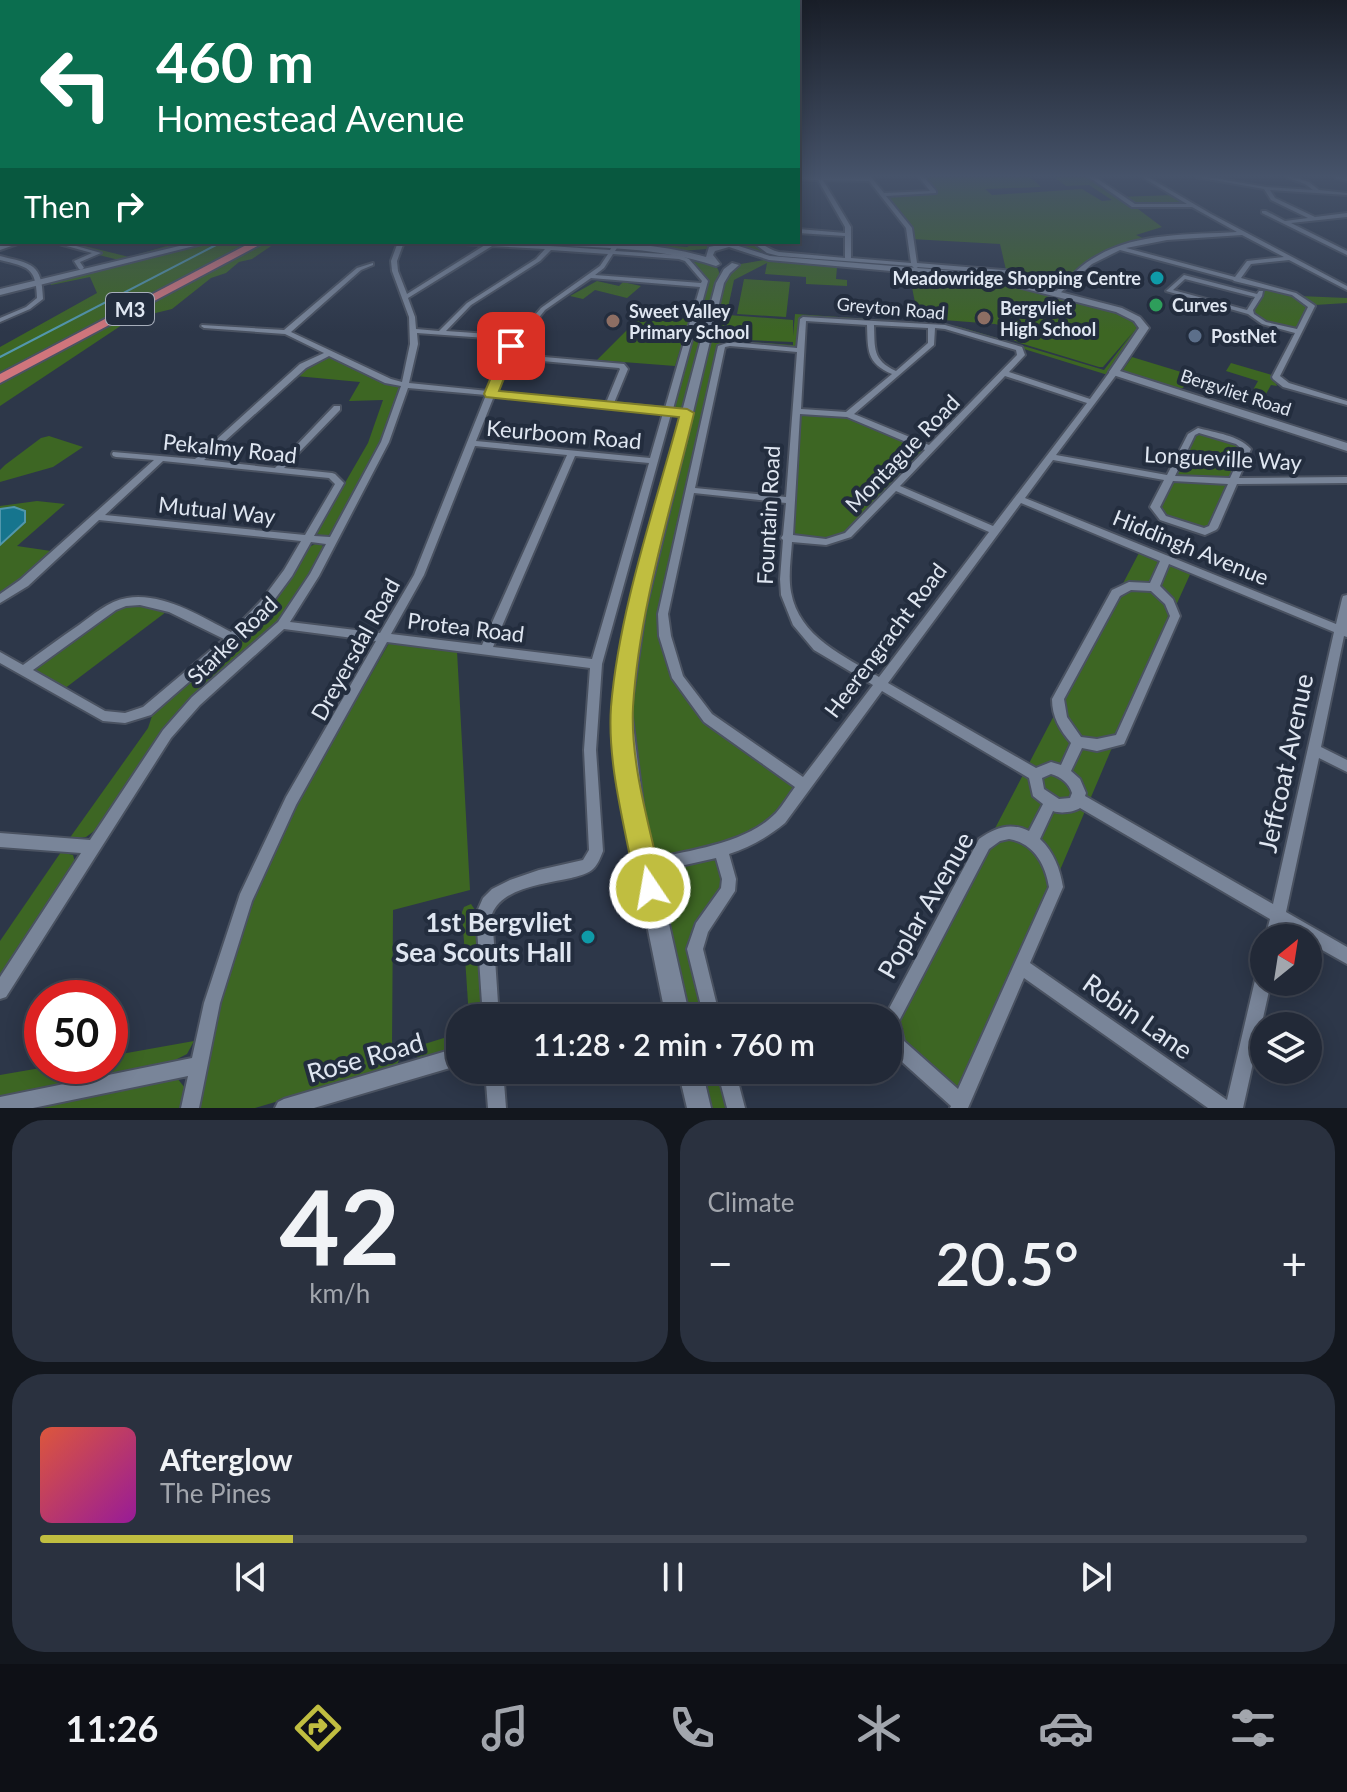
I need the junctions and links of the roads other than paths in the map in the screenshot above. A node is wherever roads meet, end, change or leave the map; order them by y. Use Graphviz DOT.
graph roads {
  1 [pos="848,229"];
  2 [pos="909,229"];
  3 [pos="1235,229"];
  4 [pos="1299,229"];
  5 [pos="800,231"];
  6 [pos="1243,233"];
  7 [pos="848,235"];
  8 [pos="1347,242"];
  9 [pos="63,244"];
  10 [pos="198,244"];
  11 [pos="242,244"];
  12 [pos="256,244"];
  13 [pos="400,244"];
  14 [pos="491,244"];
  15 [pos="566,244"];
  16 [pos="759,244"];
  17 [pos="1328,244"];
  18 [pos="718,245"];
  19 [pos="615,247"];
  20 [pos="737,247"];
  21 [pos="550,248"];
  22 [pos="1120,248"];
  23 [pos="667,251"];
  24 [pos="1347,253"];
  25 [pos="0,258"];
  26 [pos="1291,258"];
  27 [pos="779,259"];
  28 [pos="848,259"];
  29 [pos="12,261"];
  30 [pos="713,262"];
  31 [pos="371,264"];
  32 [pos="737,264"];
  33 [pos="0,266"];
  34 [pos="915,266"];
  35 [pos="81,268"];
  36 [pos="1015,273"];
  37 [pos="590,276"];
  38 [pos="1236,280"];
  39 [pos="720,283"];
  40 [pos="40,284"];
  41 [pos="704,285"];
  42 [pos="1264,286"];
  43 [pos="1229,288"];
  44 [pos="1347,288"];
  45 [pos="0,292"];
  46 [pos="1057,293"];
  47 [pos="1259,296"];
  48 [pos="406,297"];
  49 [pos="1223,298"];
  50 [pos="1250,313"];
  51 [pos="806,318"];
  52 [pos="0,320"];
  53 [pos="870,322"];
  54 [pos="204,326"];
  55 [pos="931,326"];
  56 [pos="415,331"];
  57 [pos="286,332"];
  58 [pos="441,332"];
  59 [pos="1299,332"];
  60 [pos="516,338"];
  61 [pos="1019,349"];
  62 [pos="799,350"];
  63 [pos="329,353"];
  64 [pos="506,356"];
  65 [pos="0,369"];
  66 [pos="1114,372"];
  67 [pos="1004,373"];
  68 [pos="897,374"];
  69 [pos="0,379"];
  70 [pos="405,385"];
  71 [pos="491,394"];
  72 [pos="1091,402"];
  73 [pos="1347,403"];
  74 [pos="609,406"];
  75 [pos="337,408"];
  76 [pos="796,411"];
  77 [pos="667,412"];
  78 [pos="687,413"];
  79 [pos="848,415"];
  80 [pos="472,443"];
  81 [pos="1347,447"];
  82 [pos="931,449"];
  83 [pos="572,453"];
  84 [pos="116,454"];
  85 [pos="1051,457"];
  86 [pos="161,459"];
  87 [pos="653,461"];
  88 [pos="196,463"];
  89 [pos="277,471"];
  90 [pos="1169,478"];
  91 [pos="1347,480"];
  92 [pos="1233,481"];
  93 [pos="895,487"];
  94 [pos="691,490"];
  95 [pos="1019,499"];
  96 [pos="789,500"];
  97 [pos="97,517"];
  98 [pos="994,530"];
  99 [pos="786,538"];
  100 [pos="307,539"];
  101 [pos="332,541"];
  102 [pos="1166,559"];
  103 [pos="1154,587"];
  104 [pos="0,599"];
  105 [pos="1347,599"];
  106 [pos="282,625"];
  107 [pos="1344,632"];
  108 [pos="386,637"];
  109 [pos="232,638"];
  110 [pos="486,650"];
  111 [pos="0,657"];
  112 [pos="596,664"];
  113 [pos="23,671"];
  114 [pos="878,685"];
  115 [pos="1078,742"];
  116 [pos="1313,749"];
  117 [pos="1347,766"];
  118 [pos="1064,772"];
  119 [pos="1035,775"];
  120 [pos="803,785"];
  121 [pos="1078,799"];
  122 [pos="1050,803"];
  123 [pos="1033,839"];
  124 [pos="0,840"];
  125 [pos="91,847"];
  126 [pos="720,849"];
  127 [pos="645,867"];
  128 [pos="1278,916"];
  129 [pos="1276,924"];
  130 [pos="1347,956"];
  131 [pos="1022,967"];
  132 [pos="0,991"];
  133 [pos="1259,996"];
  134 [pos="490,1004"];
  135 [pos="675,1004"];
  136 [pos="709,1004"];
  137 [pos="446,1060"];
  138 [pos="199,1065"];
  139 [pos="495,1084"];
  140 [pos="693,1084"];
  141 [pos="730,1084"];
  142 [pos="960,1105"];
  143 [pos="0,1106"];
  144 [pos="190,1108"];
  145 [pos="284,1108"];
  146 [pos="497,1108"];
  147 [pos="699,1108"];
  148 [pos="736,1108"];
  149 [pos="1223,1108"];
  150 [pos="1234,1108"];
  1 -- 7 [label="street"];
  2 -- 34 [label="street"];
  3 -- 6 [label="street"];
  4 -- 17 [label="street"];
  5 -- 7 [label="street"];
  6 -- 22 [label="street"];
  6 -- 26 [label="street"];
  7 -- 28 [label="street"];
  8 -- 17 [label="street"];
  9 -- 35 [label="street"];
  10 -- 40 [label="street"];
  11 -- 65 [label="highway, M3"];
  12 -- 69 [label="highway, M3"];
  13 -- 48 [label="street, Starke Road"];
  14 -- 21 [label="street"];
  14 -- 48 [label="street"];
  15 -- 19 [label="street"];
  16 -- 28 [label="street"];
  17 -- 24 [label="street"];
  18 -- 20 [label="street"];
  18 -- 23 [label="street"];
  18 -- 30 [label="street"];
  19 -- 21 [label="street"];
  19 -- 23 [label="street"];
  19 -- 37 [label="street, Dreyersdal Road"];
  19 -- 41 [label="street"];
  20 -- 27 [label="street"];
  20 -- 32 [label="street"];
  21 -- 58 [label="street"];
  22 -- 38 [label="street"];
  22 -- 46 [label="street"];
  23 -- 30 [label="street"];
  25 -- 29 [label="street"];
  26 -- 38 [label="street"];
  26 -- 44 [label="street"];
  27 -- 32 [label="street"];
  27 -- 34 [label="street"];
  28 -- 34 [label="street"];
  29 -- 33 [label="street"];
  29 -- 40 [label="street"];
  30 -- 32 [label="street"];
  30 -- 39 [label="street"];
  31 -- 57 [label="street"];
  32 -- 39 [label="street"];
  34 -- 36 [label="street"];
  34 -- 46 [label="street"];
  37 -- 41 [label="street"];
  37 -- 60 [label="street, Dreyersdal Road"];
  38 -- 42 [label="street"];
  39 -- 78 [label="street"];
  40 -- 45 [label="street"];
  40 -- 52 [label="street"];
  41 -- 77 [label="street"];
  42 -- 47 [label="street"];
  42 -- 59 [label="street"];
  43 -- 47 [label="street"];
  43 -- 49 [label="street"];
  43 -- 50 [label="street"];
  46 -- 66 [label="street"];
  47 -- 50 [label="street"];
  48 -- 56 [label="street, Starke Road"];
  50 -- 59 [label="street"];
  51 -- 53 [label="street, Greyton Road"];
  51 -- 62 [label="street, Fountain Road"];
  53 -- 55 [label="street, Greyton Road"];
  53 -- 68 [label="street"];
  54 -- 57 [label="street"];
  55 -- 61 [label="street, Greyton Road"];
  55 -- 68 [label="street"];
  56 -- 58 [label="street"];
  56 -- 70 [label="street, Starke Road"];
  57 -- 63 [label="street"];
  58 -- 60 [label="street"];
  59 -- 73 [label="street"];
  60 -- 64 [label="street, Dreyersdal Road"];
  61 -- 67 [label="street, Montague Road"];
  62 -- 76 [label="street, Fountain Road"];
  62 -- 94 [label="street"];
  63 -- 70 [label="street"];
  63 -- 88 [label="street"];
  64 -- 71 [label="street, Dreyersdal Road"];
  64 -- 74 [label="street"];
  66 -- 72 [label="street, Heerengracht Road"];
  66 -- 81 [label="street, Bergvliet Road"];
  67 -- 72 [label="street"];
  67 -- 82 [label="street, Montague Road"];
  68 -- 79 [label="street"];
  70 -- 71 [label="street"];
  70 -- 101 [label="street, Starke Road"];
  71 -- 74 [label="street"];
  71 -- 80 [label="street, Dreyersdal Road"];
  72 -- 85 [label="street, Heerengracht Road"];
  74 -- 77 [label="street"];
  75 -- 89 [label="street"];
  76 -- 79 [label="street"];
  76 -- 96 [label="street, Fountain Road"];
  77 -- 78 [label="street"];
  77 -- 87 [label="street"];
  78 -- 127 [label="street"];
  79 -- 82 [label="street"];
  80 -- 83 [label="street, Keurboom Road"];
  80 -- 108 [label="street, Dreyersdal Road"];
  82 -- 93 [label="street, Montague Road"];
  83 -- 87 [label="street, Keurboom Road"];
  83 -- 110 [label="street"];
  84 -- 86 [label="street, Pekalmy Road"];
  85 -- 90 [label="street, Longueville Way"];
  85 -- 95 [label="street, Heerengracht Road"];
  86 -- 88 [label="street, Pekalmy Road"];
  86 -- 97 [label="street"];
  87 -- 112 [label="street"];
  88 -- 89 [label="street, Pekalmy Road"];
  89 -- 100 [label="street, Pekalmy Road"];
  90 -- 92 [label="street, Longueville Way"];
  90 -- 92 [label="street"];
  90 -- 92 [label="street"];
  91 -- 92 [label="street, Longueville Way"];
  93 -- 98 [label="street"];
  93 -- 99 [label="street, Montague Road"];
  94 -- 96 [label="street"];
  94 -- 120 [label="street"];
  95 -- 98 [label="street, Heerengracht Road"];
  95 -- 102 [label="street, Hiddingh Avenue"];
  96 -- 99 [label="street, Fountain Road"];
  97 -- 100 [label="street, Mutual Way"];
  97 -- 104 [label="street"];
  98 -- 114 [label="street, Heerengracht Road"];
  99 -- 114 [label="street, Fountain Road"];
  100 -- 101 [label="street, Mutual Way"];
  100 -- 109 [label="street"];
  101 -- 106 [label="street, Starke Road"];
  102 -- 103 [label="street"];
  102 -- 107 [label="street, Hiddingh Avenue"];
  103 -- 115 [label="street"];
  103 -- 115 [label="street"];
  105 -- 107 [label="street, Jeffcoat Avenue"];
  106 -- 108 [label="street, Protea Road"];
  106 -- 125 [label="street, Starke Road"];
  107 -- 116 [label="street, Jeffcoat Avenue"];
  108 -- 110 [label="street, Protea Road"];
  108 -- 138 [label="street, Dreyersdal Road"];
  109 -- 113 [label="street"];
  109 -- 113 [label="street"];
  110 -- 112 [label="street, Protea Road"];
  111 -- 113 [label="street"];
  112 -- 134 [label="street"];
  114 -- 119 [label="street, Fountain Road"];
  114 -- 120 [label="street, Heerengracht Road"];
  115 -- 118 [label="street"];
  116 -- 117 [label="street"];
  116 -- 128 [label="street, Jeffcoat Avenue"];
  118 -- 119 [label="street"];
  118 -- 121 [label="street"];
  119 -- 122 [label="street"];
  120 -- 126 [label="street, Heerengracht Road"];
  121 -- 122 [label="street"];
  121 -- 128 [label="street"];
  122 -- 123 [label="street"];
  123 -- 131 [label="street, Poplar Avenue"];
  123 -- 142 [label="street, Poplar Avenue"];
  124 -- 125 [label="street"];
  125 -- 132 [label="street, Starke Road"];
  126 -- 127 [label="street, Heerengracht Road"];
  126 -- 136 [label="street"];
  127 -- 135 [label="street"];
  128 -- 129 [label="street, Jeffcoat Avenue"];
  128 -- 130 [label="street"];
  131 -- 142 [label="street, Poplar Avenue"];
  131 -- 149 [label="street, Robin Lane"];
  133 -- 150 [label="street"];
  137 -- 145 [label="street, Rose Road"];
  138 -- 143 [label="street"];
  138 -- 144 [label="street, Dreyersdal Road"];
  139 -- 146 [label="street"];
  140 -- 147 [label="street"];
  141 -- 148 [label="street"];
}
